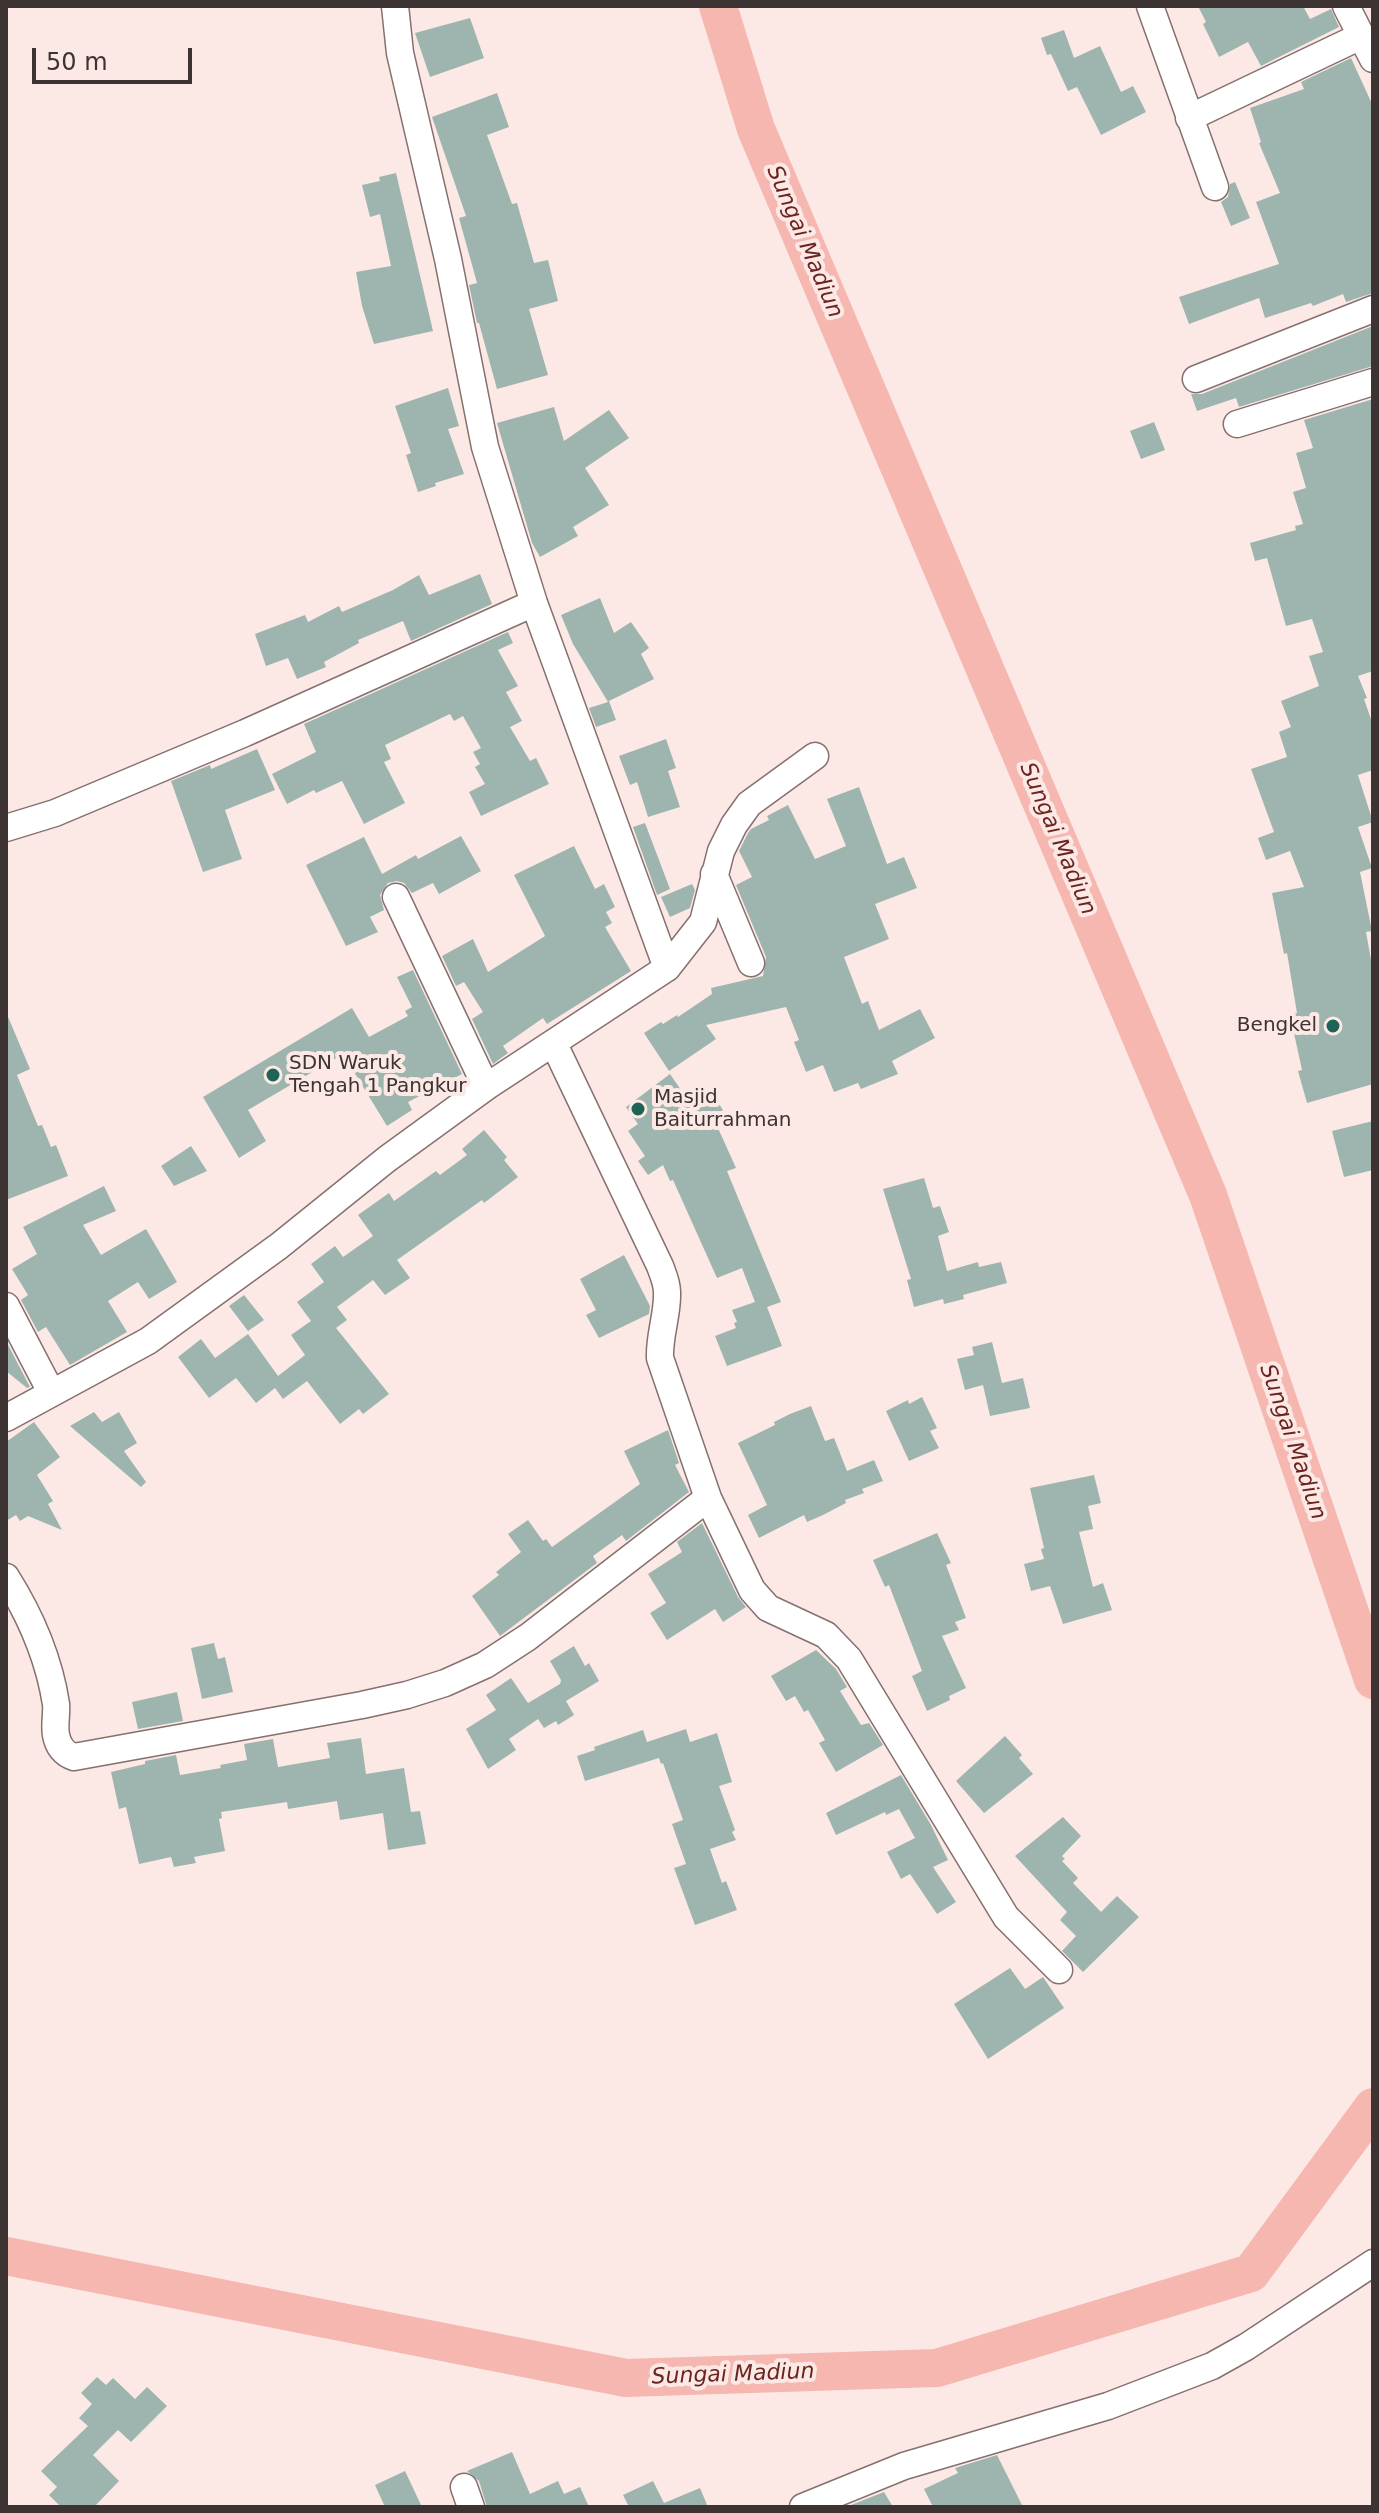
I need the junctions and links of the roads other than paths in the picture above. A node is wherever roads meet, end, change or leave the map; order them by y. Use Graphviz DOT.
graph roads {
  1 [pos="395,6"];
  2 [pos="1150,6"];
  3 [pos="1346,6"];
  4 [pos="1367,47"];
  5 [pos="1189,118"];
  6 [pos="1215,187"];
  7 [pos="1373,309"];
  8 [pos="1196,379"];
  9 [pos="1373,382"];
  10 [pos="1237,424"];
  11 [pos="534,603"];
  12 [pos="815,756"];
  13 [pos="6,828"];
  14 [pos="714,874"];
  15 [pos="396,897"];
  16 [pos="751,963"];
  17 [pos="667,968"];
  18 [pos="554,1044"];
  19 [pos="486,1087"];
  20 [pos="6,1306"];
  21 [pos="51,1392"];
  22 [pos="6,1418"];
  23 [pos="708,1498"];
  24 [pos="6,1577"];
  25 [pos="1059,1970"];
  26 [pos="1373,2263"];
  27 [pos="803,2507"];
  1 -- 11 [label="street"];
  2 -- 5 [label="street"];
  3 -- 4 [label="street"];
  4 -- 5 [label="street"];
  5 -- 6 [label="street"];
  7 -- 8 [label="street"];
  9 -- 10 [label="street"];
  11 -- 13 [label="street"];
  11 -- 17 [label="street"];
  12 -- 14 [label="street"];
  14 -- 16 [label="street"];
  14 -- 17 [label="street"];
  15 -- 19 [label="street"];
  17 -- 18 [label="street"];
  18 -- 19 [label="street"];
  18 -- 23 [label="street"];
  19 -- 21 [label="street"];
  20 -- 21 [label="street"];
  21 -- 22 [label="street"];
  23 -- 24 [label="street"];
  23 -- 25 [label="street"];
  26 -- 27 [label="street"];
}
